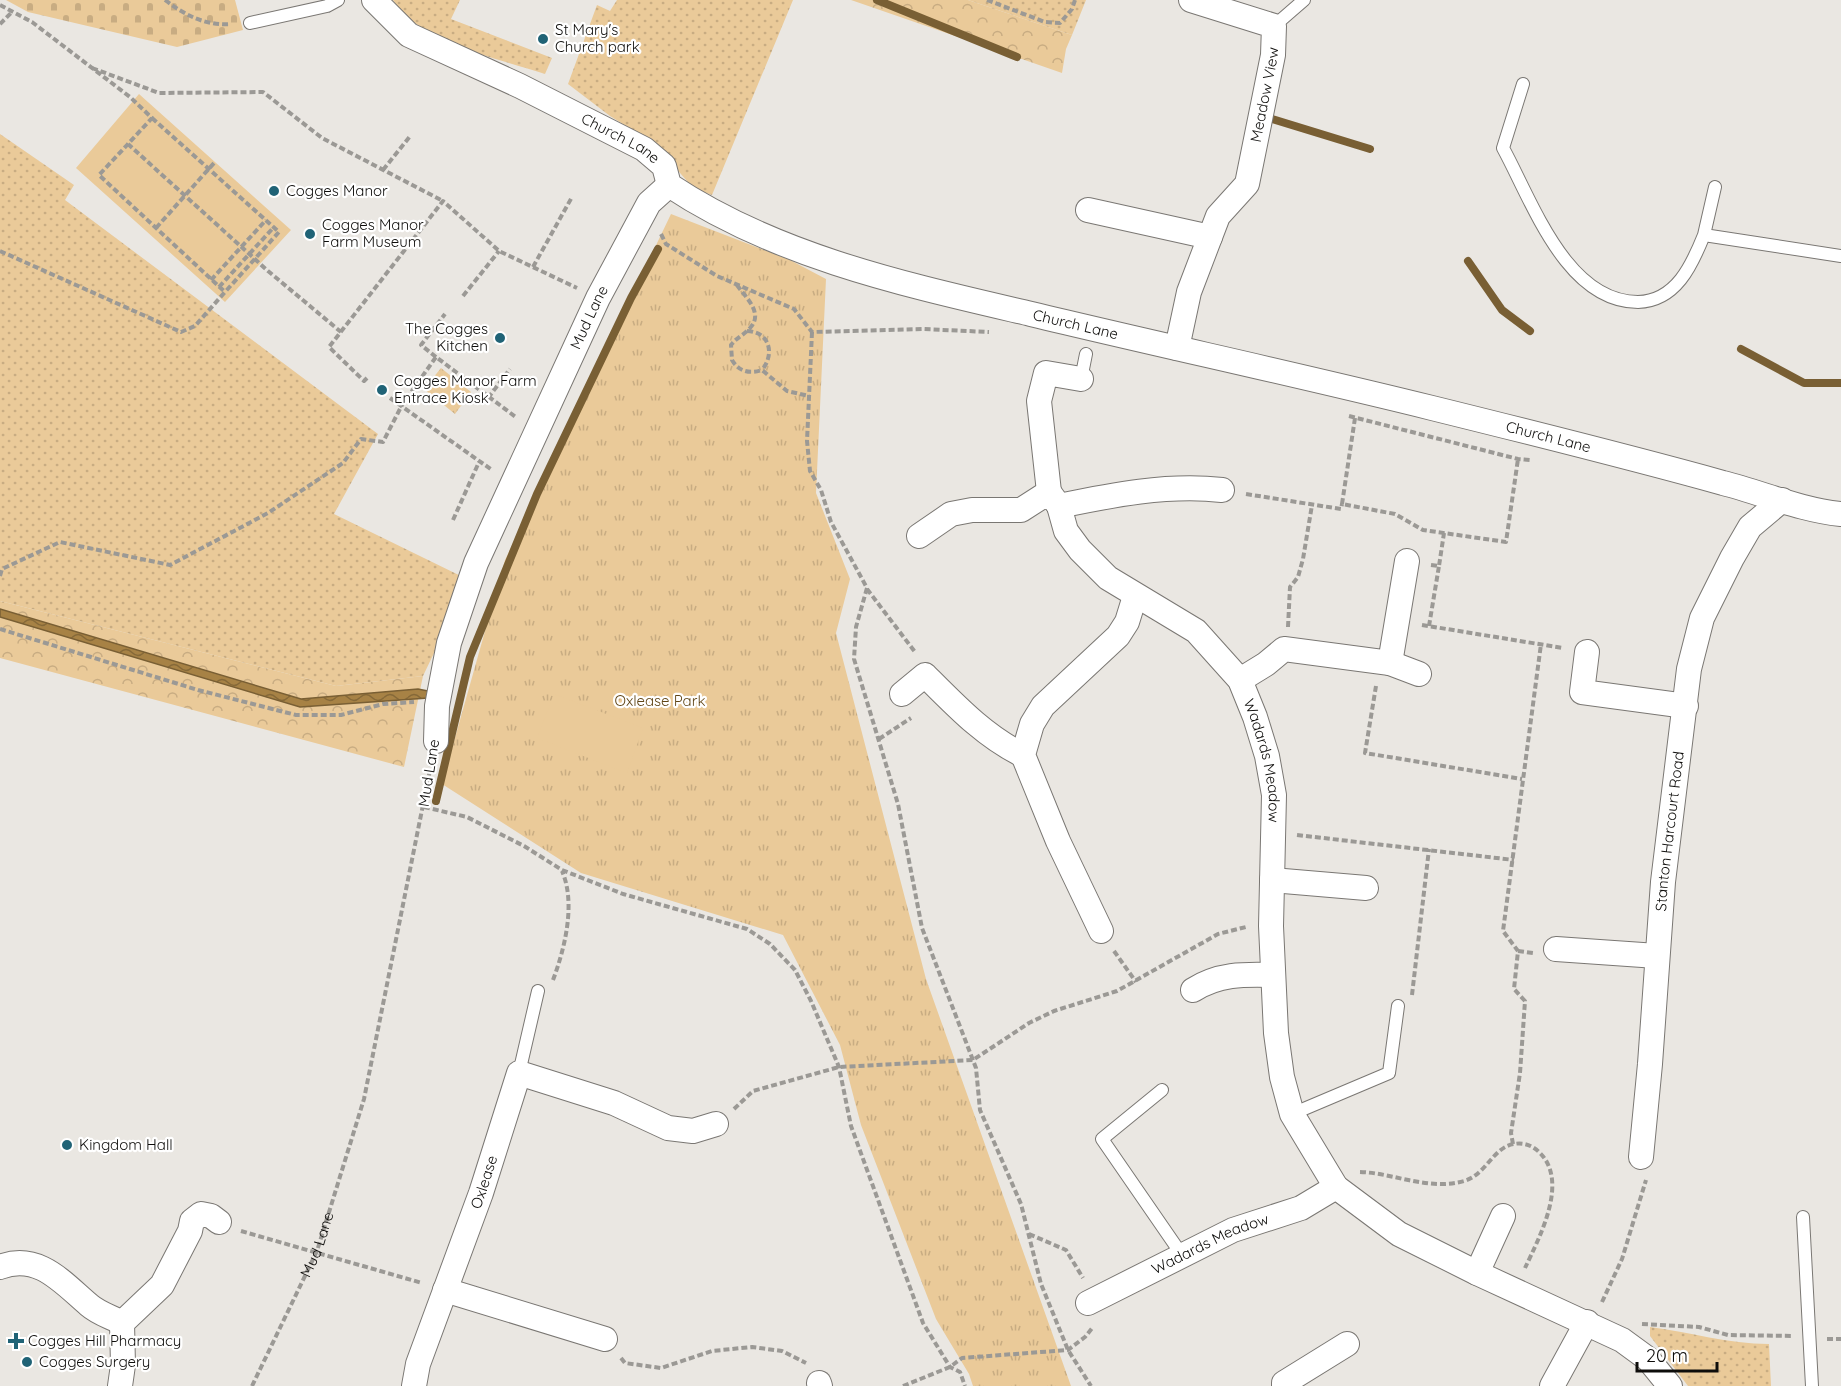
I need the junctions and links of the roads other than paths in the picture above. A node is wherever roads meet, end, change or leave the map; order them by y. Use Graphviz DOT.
graph roads {
  1 [pos="338,0"];
  2 [pos="374,0"];
  3 [pos="1191,0"];
  4 [pos="1304,0"];
  5 [pos="250,23"];
  6 [pos="1274,27"];
  7 [pos="1523,84"];
  8 [pos="669,185"];
  9 [pos="1715,186"];
  10 [pos="1088,210"];
  11 [pos="1704,235"];
  12 [pos="1210,237"];
  13 [pos="1841,256"];
  14 [pos="1177,348"];
  15 [pos="1086,354"];
  16 [pos="1081,379"];
  17 [pos="1222,490"];
  18 [pos="1054,499"];
  19 [pos="1782,500"];
  20 [pos="1841,514"];
  21 [pos="919,536"];
  22 [pos="1407,561"];
  23 [pos="1135,596"];
  24 [pos="1587,652"];
  25 [pos="1385,662"];
  26 [pos="1419,674"];
  27 [pos="1239,680"];
  28 [pos="902,693"];
  29 [pos="1686,706"];
  30 [pos="436,741"];
  31 [pos="1023,755"];
  32 [pos="1272,880"];
  33 [pos="1366,888"];
  34 [pos="1101,931"];
  35 [pos="1556,949"];
  36 [pos="1657,956"];
  37 [pos="1273,975"];
  38 [pos="537,990"];
  39 [pos="1193,990"];
  40 [pos="1398,1006"];
  41 [pos="519,1073"];
  42 [pos="1162,1090"];
  43 [pos="1292,1113"];
  44 [pos="716,1124"];
  45 [pos="1641,1157"];
  46 [pos="1336,1188"];
  47 [pos="1503,1216"];
  48 [pos="1803,1217"];
  49 [pos="219,1222"];
  50 [pos="1182,1255"];
  51 [pos="2,1262"];
  52 [pos="1477,1273"];
  53 [pos="445,1290"];
  54 [pos="1088,1303"];
  55 [pos="1587,1322"];
  56 [pos="122,1323"];
  57 [pos="605,1339"];
  58 [pos="1347,1344"];
  59 [pos="120,1386"];
  60 [pos="414,1386"];
  61 [pos="1284,1386"];
  62 [pos="1552,1386"];
  63 [pos="1670,1386"];
  64 [pos="1812,1386"];
  1 -- 5 [label="lane"];
  2 -- 8 [label="street, Church Lane"];
  3 -- 6 [label="street, Meadow View"];
  4 -- 6 [label="lane"];
  6 -- 12 [label="street, Meadow View"];
  7 -- 11 [label="lane"];
  8 -- 14 [label="street, Church Lane"];
  8 -- 30 [label="street, Mud Lane"];
  9 -- 11 [label="lane"];
  10 -- 12 [label="street"];
  11 -- 13 [label="lane"];
  12 -- 14 [label="street, Meadow View"];
  14 -- 19 [label="street, Church Lane"];
  15 -- 16 [label="lane"];
  16 -- 18 [label="street, Wadards Meadow"];
  17 -- 18 [label="street"];
  18 -- 21 [label="street"];
  18 -- 23 [label="street, Wadards Meadow"];
  19 -- 20 [label="street, Church Lane"];
  19 -- 29 [label="street, Stanton Harcourt Road"];
  22 -- 25 [label="street"];
  23 -- 27 [label="street, Wadards Meadow"];
  23 -- 31 [label="street"];
  24 -- 29 [label="street"];
  25 -- 26 [label="street"];
  25 -- 27 [label="street, Wadards Meadow"];
  27 -- 32 [label="street, Wadards Meadow"];
  28 -- 31 [label="street"];
  29 -- 36 [label="street, Stanton Harcourt Road"];
  31 -- 34 [label="street"];
  32 -- 33 [label="street"];
  32 -- 37 [label="street, Wadards Meadow"];
  35 -- 36 [label="street"];
  36 -- 45 [label="street, Stanton Harcourt Road"];
  37 -- 39 [label="street"];
  37 -- 43 [label="street, Wadards Meadow"];
  38 -- 41 [label="lane, Oxlease"];
  40 -- 43 [label="lane"];
  41 -- 44 [label="street"];
  41 -- 53 [label="street, Oxlease"];
  42 -- 50 [label="lane"];
  43 -- 46 [label="street, Wadards Meadow"];
  46 -- 50 [label="street, Wadards Meadow"];
  46 -- 52 [label="street, Wadards Meadow"];
  47 -- 52 [label="street"];
  48 -- 64 [label="lane"];
  49 -- 56 [label="street"];
  50 -- 54 [label="street, Wadards Meadow"];
  51 -- 56 [label="street"];
  52 -- 55 [label="street, Wadards Meadow"];
  53 -- 57 [label="street"];
  53 -- 60 [label="street, Oxlease"];
  55 -- 62 [label="street"];
  55 -- 63 [label="street, Wadards Meadow"];
  56 -- 59 [label="street"];
  58 -- 61 [label="street"];
}
